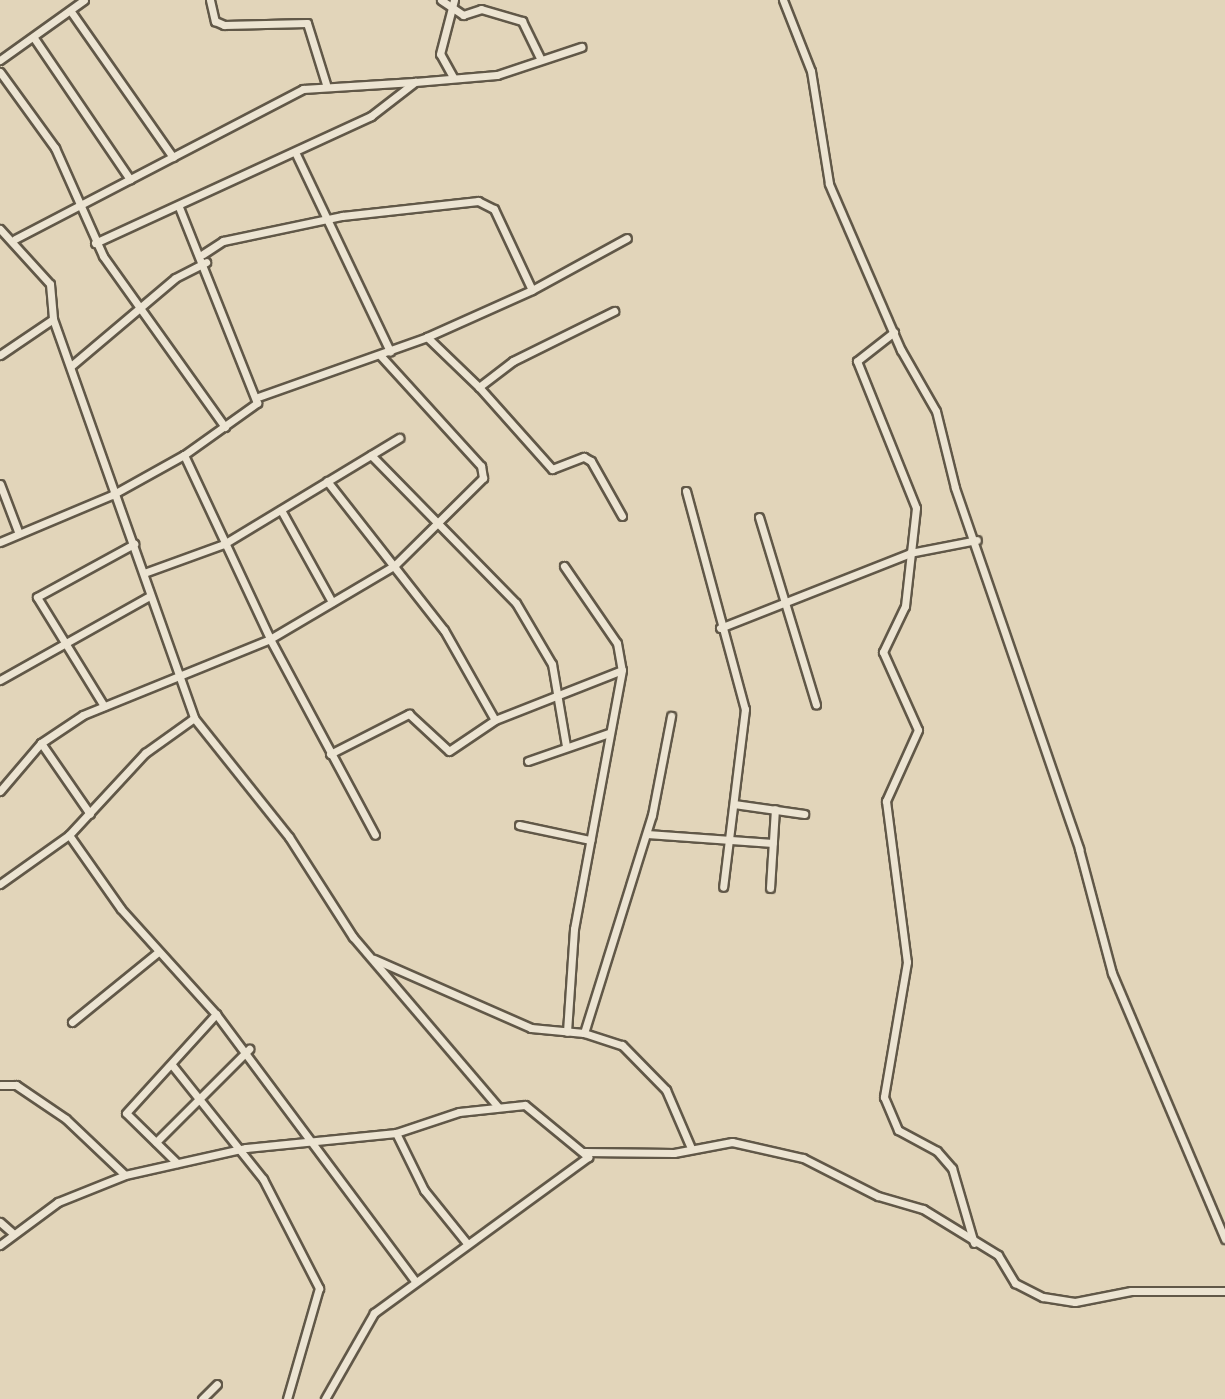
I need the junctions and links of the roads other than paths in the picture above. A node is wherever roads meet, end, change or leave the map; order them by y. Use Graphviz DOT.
graph roads {
  1 [pos="84,0"];
  2 [pos="210,0"];
  3 [pos="441,0"];
  4 [pos="454,0"];
  5 [pos="783,0"];
  6 [pos="453,10"];
  7 [pos="72,13"];
  8 [pos="34,38"];
  9 [pos="581,47"];
  10 [pos="0,60"];
  11 [pos="541,60"];
  12 [pos="0,72"];
  13 [pos="453,77"];
  14 [pos="415,82"];
  15 [pos="326,84"];
  16 [pos="295,152"];
  17 [pos="173,157"];
  18 [pos="130,179"];
  19 [pos="77,206"];
  20 [pos="179,207"];
  21 [pos="331,218"];
  22 [pos="0,229"];
  23 [pos="627,238"];
  24 [pos="15,239"];
  25 [pos="95,243"];
  26 [pos="202,254"];
  27 [pos="206,262"];
  28 [pos="532,290"];
  29 [pos="140,306"];
  30 [pos="614,311"];
  31 [pos="53,319"];
  32 [pos="894,332"];
  33 [pos="427,337"];
  34 [pos="390,351"];
  35 [pos="0,355"];
  36 [pos="380,355"];
  37 [pos="71,366"];
  38 [pos="479,387"];
  39 [pos="258,397"];
  40 [pos="225,427"];
  41 [pos="400,438"];
  42 [pos="184,455"];
  43 [pos="371,455"];
  44 [pos="327,481"];
  45 [pos="0,484"];
  46 [pos="686,491"];
  47 [pos="112,495"];
  48 [pos="281,510"];
  49 [pos="622,516"];
  50 [pos="759,517"];
  51 [pos="438,523"];
  52 [pos="19,534"];
  53 [pos="977,540"];
  54 [pos="0,542"];
  55 [pos="134,544"];
  56 [pos="224,544"];
  57 [pos="910,553"];
  58 [pos="395,565"];
  59 [pos="564,566"];
  60 [pos="144,573"];
  61 [pos="148,597"];
  62 [pos="784,600"];
  63 [pos="332,602"];
  64 [pos="720,628"];
  65 [pos="67,638"];
  66 [pos="270,639"];
  67 [pos="622,670"];
  68 [pos="180,673"];
  69 [pos="0,680"];
  70 [pos="561,692"];
  71 [pos="816,705"];
  72 [pos="104,706"];
  73 [pos="671,716"];
  74 [pos="194,718"];
  75 [pos="495,720"];
  76 [pos="610,733"];
  77 [pos="41,743"];
  78 [pos="566,746"];
  79 [pos="330,754"];
  80 [pos="528,761"];
  81 [pos="0,791"];
  82 [pos="734,804"];
  83 [pos="775,810"];
  84 [pos="90,814"];
  85 [pos="804,814"];
  86 [pos="519,825"];
  87 [pos="647,834"];
  88 [pos="69,835"];
  89 [pos="375,835"];
  90 [pos="590,840"];
  91 [pos="729,840"];
  92 [pos="773,843"];
  93 [pos="0,884"];
  94 [pos="723,887"];
  95 [pos="770,888"];
  96 [pos="158,952"];
  97 [pos="373,959"];
  98 [pos="216,1014"];
  99 [pos="72,1023"];
  100 [pos="567,1032"];
  101 [pos="584,1033"];
  102 [pos="247,1053"];
  103 [pos="172,1065"];
  104 [pos="0,1085"];
  105 [pos="201,1100"];
  106 [pos="498,1107"];
  107 [pos="396,1133"];
  108 [pos="156,1142"];
  109 [pos="307,1142"];
  110 [pos="242,1148"];
  111 [pos="691,1148"];
  112 [pos="581,1151"];
  113 [pos="177,1163"];
  114 [pos="125,1175"];
  115 [pos="0,1222"];
  116 [pos="14,1234"];
  117 [pos="1225,1239"];
  118 [pos="466,1242"];
  119 [pos="974,1243"];
  120 [pos="0,1245"];
  121 [pos="414,1280"];
  122 [pos="1225,1291"];
  123 [pos="217,1384"];
  124 [pos="202,1399"];
  125 [pos="287,1399"];
  126 [pos="325,1399"];
  1 -- 7 [label="street"];
  2 -- 15 [label="street"];
  3 -- 6 [label="street"];
  4 -- 6 [label="street"];
  5 -- 32 [label="street"];
  6 -- 11 [label="street"];
  6 -- 13 [label="street"];
  7 -- 8 [label="street"];
  7 -- 17 [label="street"];
  8 -- 10 [label="street"];
  8 -- 18 [label="street"];
  9 -- 11 [label="street"];
  11 -- 13 [label="street"];
  12 -- 19 [label="street"];
  13 -- 14 [label="street"];
  14 -- 15 [label="street"];
  14 -- 16 [label="street"];
  15 -- 17 [label="street"];
  16 -- 20 [label="street"];
  16 -- 21 [label="street"];
  17 -- 18 [label="street"];
  18 -- 19 [label="street"];
  19 -- 24 [label="street"];
  19 -- 25 [label="street"];
  20 -- 25 [label="street"];
  20 -- 26 [label="street"];
  21 -- 26 [label="street"];
  21 -- 28 [label="street"];
  21 -- 34 [label="street"];
  22 -- 24 [label="street"];
  23 -- 28 [label="street"];
  24 -- 31 [label="street"];
  25 -- 29 [label="street"];
  26 -- 27 [label="street"];
  27 -- 29 [label="street"];
  27 -- 39 [label="street"];
  28 -- 33 [label="street"];
  29 -- 37 [label="street"];
  29 -- 40 [label="street"];
  30 -- 38 [label="street"];
  31 -- 35 [label="street"];
  31 -- 37 [label="street"];
  32 -- 53 [label="street"];
  32 -- 57 [label="street"];
  33 -- 34 [label="street"];
  33 -- 38 [label="street"];
  34 -- 36 [label="street"];
  36 -- 39 [label="street"];
  36 -- 51 [label="street"];
  37 -- 47 [label="street"];
  38 -- 49 [label="street"];
  39 -- 40 [label="street"];
  40 -- 42 [label="street"];
  41 -- 43 [label="street"];
  42 -- 47 [label="street"];
  42 -- 56 [label="street"];
  43 -- 44 [label="street"];
  43 -- 51 [label="street"];
  44 -- 48 [label="street"];
  44 -- 58 [label="street"];
  45 -- 52 [label="street"];
  46 -- 64 [label="street"];
  47 -- 52 [label="street"];
  47 -- 55 [label="street"];
  48 -- 56 [label="street"];
  48 -- 63 [label="street"];
  50 -- 62 [label="street"];
  51 -- 58 [label="street"];
  51 -- 70 [label="street"];
  52 -- 54 [label="street"];
  53 -- 57 [label="street"];
  53 -- 117 [label="street"];
  55 -- 60 [label="street"];
  55 -- 65 [label="street"];
  56 -- 60 [label="street"];
  56 -- 66 [label="street"];
  57 -- 62 [label="street"];
  57 -- 119 [label="street"];
  58 -- 63 [label="street"];
  58 -- 75 [label="street"];
  59 -- 67 [label="street"];
  60 -- 61 [label="street"];
  61 -- 65 [label="street"];
  61 -- 68 [label="street"];
  62 -- 64 [label="street"];
  62 -- 71 [label="street"];
  63 -- 66 [label="street"];
  64 -- 82 [label="street"];
  65 -- 69 [label="street"];
  65 -- 72 [label="street"];
  66 -- 68 [label="street"];
  66 -- 79 [label="street"];
  67 -- 70 [label="street"];
  67 -- 76 [label="street"];
  68 -- 72 [label="street"];
  68 -- 74 [label="street"];
  70 -- 75 [label="street"];
  70 -- 78 [label="street"];
  72 -- 77 [label="street"];
  73 -- 87 [label="street"];
  74 -- 84 [label="street"];
  74 -- 97 [label="street"];
  75 -- 79 [label="street"];
  76 -- 78 [label="street"];
  76 -- 90 [label="street"];
  77 -- 81 [label="street"];
  77 -- 84 [label="street"];
  78 -- 80 [label="street"];
  79 -- 89 [label="street"];
  82 -- 83 [label="street"];
  82 -- 91 [label="street"];
  83 -- 85 [label="street"];
  83 -- 92 [label="street"];
  84 -- 88 [label="street"];
  86 -- 90 [label="street"];
  87 -- 91 [label="street"];
  87 -- 101 [label="street"];
  88 -- 93 [label="street"];
  88 -- 96 [label="street"];
  90 -- 100 [label="street"];
  91 -- 92 [label="street"];
  91 -- 94 [label="street"];
  92 -- 95 [label="street"];
  96 -- 98 [label="street"];
  96 -- 99 [label="street"];
  97 -- 100 [label="street"];
  97 -- 106 [label="street"];
  98 -- 102 [label="street"];
  98 -- 103 [label="street"];
  100 -- 101 [label="street"];
  101 -- 111 [label="street"];
  102 -- 105 [label="street"];
  102 -- 109 [label="street"];
  103 -- 105 [label="street"];
  103 -- 108 [label="street"];
  104 -- 114 [label="street"];
  105 -- 108 [label="street"];
  105 -- 110 [label="street"];
  106 -- 107 [label="street"];
  106 -- 112 [label="street"];
  107 -- 109 [label="street"];
  107 -- 118 [label="street"];
  108 -- 113 [label="street"];
  109 -- 110 [label="street"];
  109 -- 121 [label="street"];
  110 -- 113 [label="street"];
  110 -- 125 [label="street"];
  111 -- 112 [label="street"];
  111 -- 119 [label="street"];
  112 -- 118 [label="street"];
  113 -- 114 [label="street"];
  114 -- 116 [label="street"];
  115 -- 116 [label="street"];
  116 -- 120 [label="street"];
  118 -- 121 [label="street"];
  119 -- 122 [label="street"];
  121 -- 126 [label="street"];
  123 -- 124 [label="street"];
}
